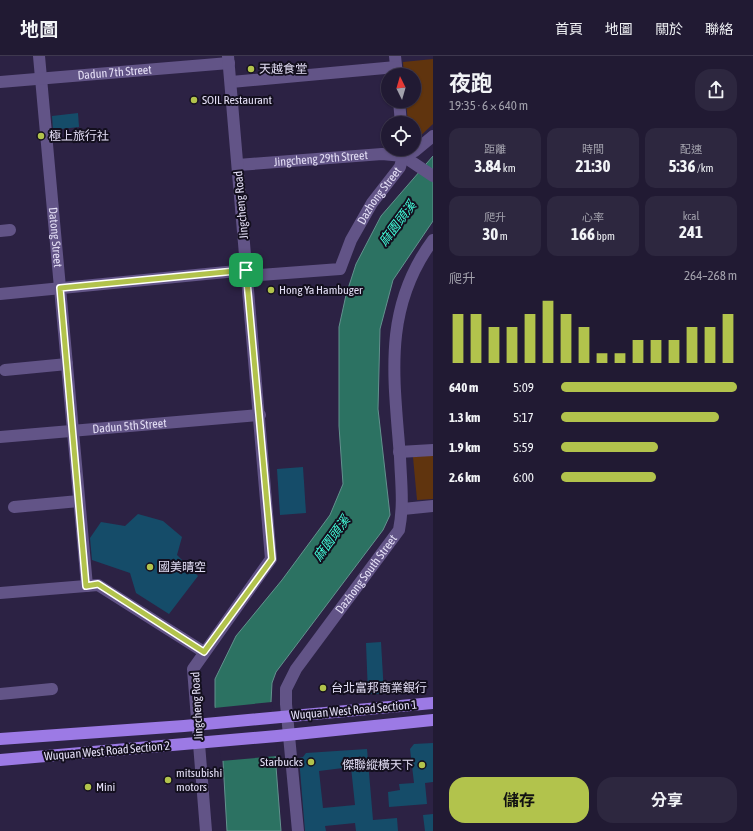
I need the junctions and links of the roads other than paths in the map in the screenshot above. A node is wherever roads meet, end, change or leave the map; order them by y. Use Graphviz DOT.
graph roads {
  1 [pos="39,56"];
  2 [pos="229,59"];
  3 [pos="396,66"];
  4 [pos="41,78"];
  5 [pos="0,82"];
  6 [pos="231,82"];
  7 [pos="433,136"];
  8 [pos="421,146"];
  9 [pos="381,154"];
  10 [pos="402,156"];
  11 [pos="408,156"];
  12 [pos="238,166"];
  13 [pos="433,176"];
  14 [pos="433,240"];
  15 [pos="246,270"];
  16 [pos="60,288"];
  17 [pos="0,294"];
  18 [pos="67,364"];
  19 [pos="5,370"];
  20 [pos="260,415"];
  21 [pos="73,431"];
  22 [pos="0,437"];
  23 [pos="433,450"];
  24 [pos="399,452"];
  25 [pos="79,501"];
  26 [pos="433,506"];
  27 [pos="14,507"];
  28 [pos="403,509"];
  29 [pos="86,586"];
  30 [pos="0,594"];
  31 [pos="204,652"];
  32 [pos="52,689"];
  33 [pos="0,694"];
  34 [pos="433,703"];
  35 [pos="281,717"];
  36 [pos="433,720"];
  37 [pos="213,723"];
  38 [pos="197,724"];
  39 [pos="283,735"];
  40 [pos="0,739"];
  41 [pos="214,742"];
  42 [pos="199,743"];
  43 [pos="0,760"];
  44 [pos="206,831"];
  45 [pos="298,831"];
  1 -- 4 [label="street, Datong Street"];
  2 -- 4 [label="street, Dadun 7th Street"];
  2 -- 6 [label="street, Jingcheng Road"];
  3 -- 6 [label="street"];
  4 -- 5 [label="street, Dadun 7th Street"];
  4 -- 16 [label="street, Datong Street"];
  6 -- 12 [label="street, Jingcheng Road"];
  7 -- 8 [label="street, Dazhong Street"];
  9 -- 12 [label="street, Jingcheng 29th Street"];
  10 -- 15 [label="street, Dazhong Street"];
  11 -- 13 [label="street"];
  12 -- 15 [label="street, Jingcheng Road"];
  14 -- 24 [label="street, Dazhong South Street"];
  15 -- 16 [label="street"];
  15 -- 20 [label="street, Jingcheng Road"];
  16 -- 17 [label="street"];
  16 -- 18 [label="street, Datong Street"];
  18 -- 19 [label="street"];
  18 -- 21 [label="street, Datong Street"];
  20 -- 21 [label="street, Dadun 5th Street"];
  20 -- 31 [label="street, Jingcheng Road"];
  21 -- 22 [label="street, Dadun 5th Street"];
  21 -- 25 [label="street, Datong Street"];
  23 -- 24 [label="street"];
  24 -- 28 [label="street, Dazhong South Street"];
  25 -- 27 [label="street"];
  25 -- 29 [label="street, Datong Street"];
  26 -- 28 [label="street"];
  28 -- 35 [label="street, Dazhong South Street"];
  29 -- 30 [label="street"];
  29 -- 31 [label="street"];
  31 -- 38 [label="street, Jingcheng Road"];
  32 -- 33 [label="street"];
  34 -- 35 [label="main road, Wuquan West Road Section 1"];
  35 -- 37 [label="main road, Wuquan West Road Section 1"];
  35 -- 39 [label="street, Dazhong South Street"];
  36 -- 39 [label="main road, Wuquan West Road Section 1"];
  37 -- 38 [label="main road, Wuquan West Road Section 2"];
  38 -- 40 [label="main road, Wuquan West Road Section 2"];
  38 -- 42 [label="street, Jingcheng Road"];
  39 -- 41 [label="main road, Wuquan West Road Section 1"];
  39 -- 45 [label="street, Dazhong South Street"];
  41 -- 42 [label="main road, Wuquan West Road Section 2"];
  42 -- 43 [label="main road, Wuquan West Road Section 2"];
  42 -- 44 [label="street, Jingcheng Road"];
}
